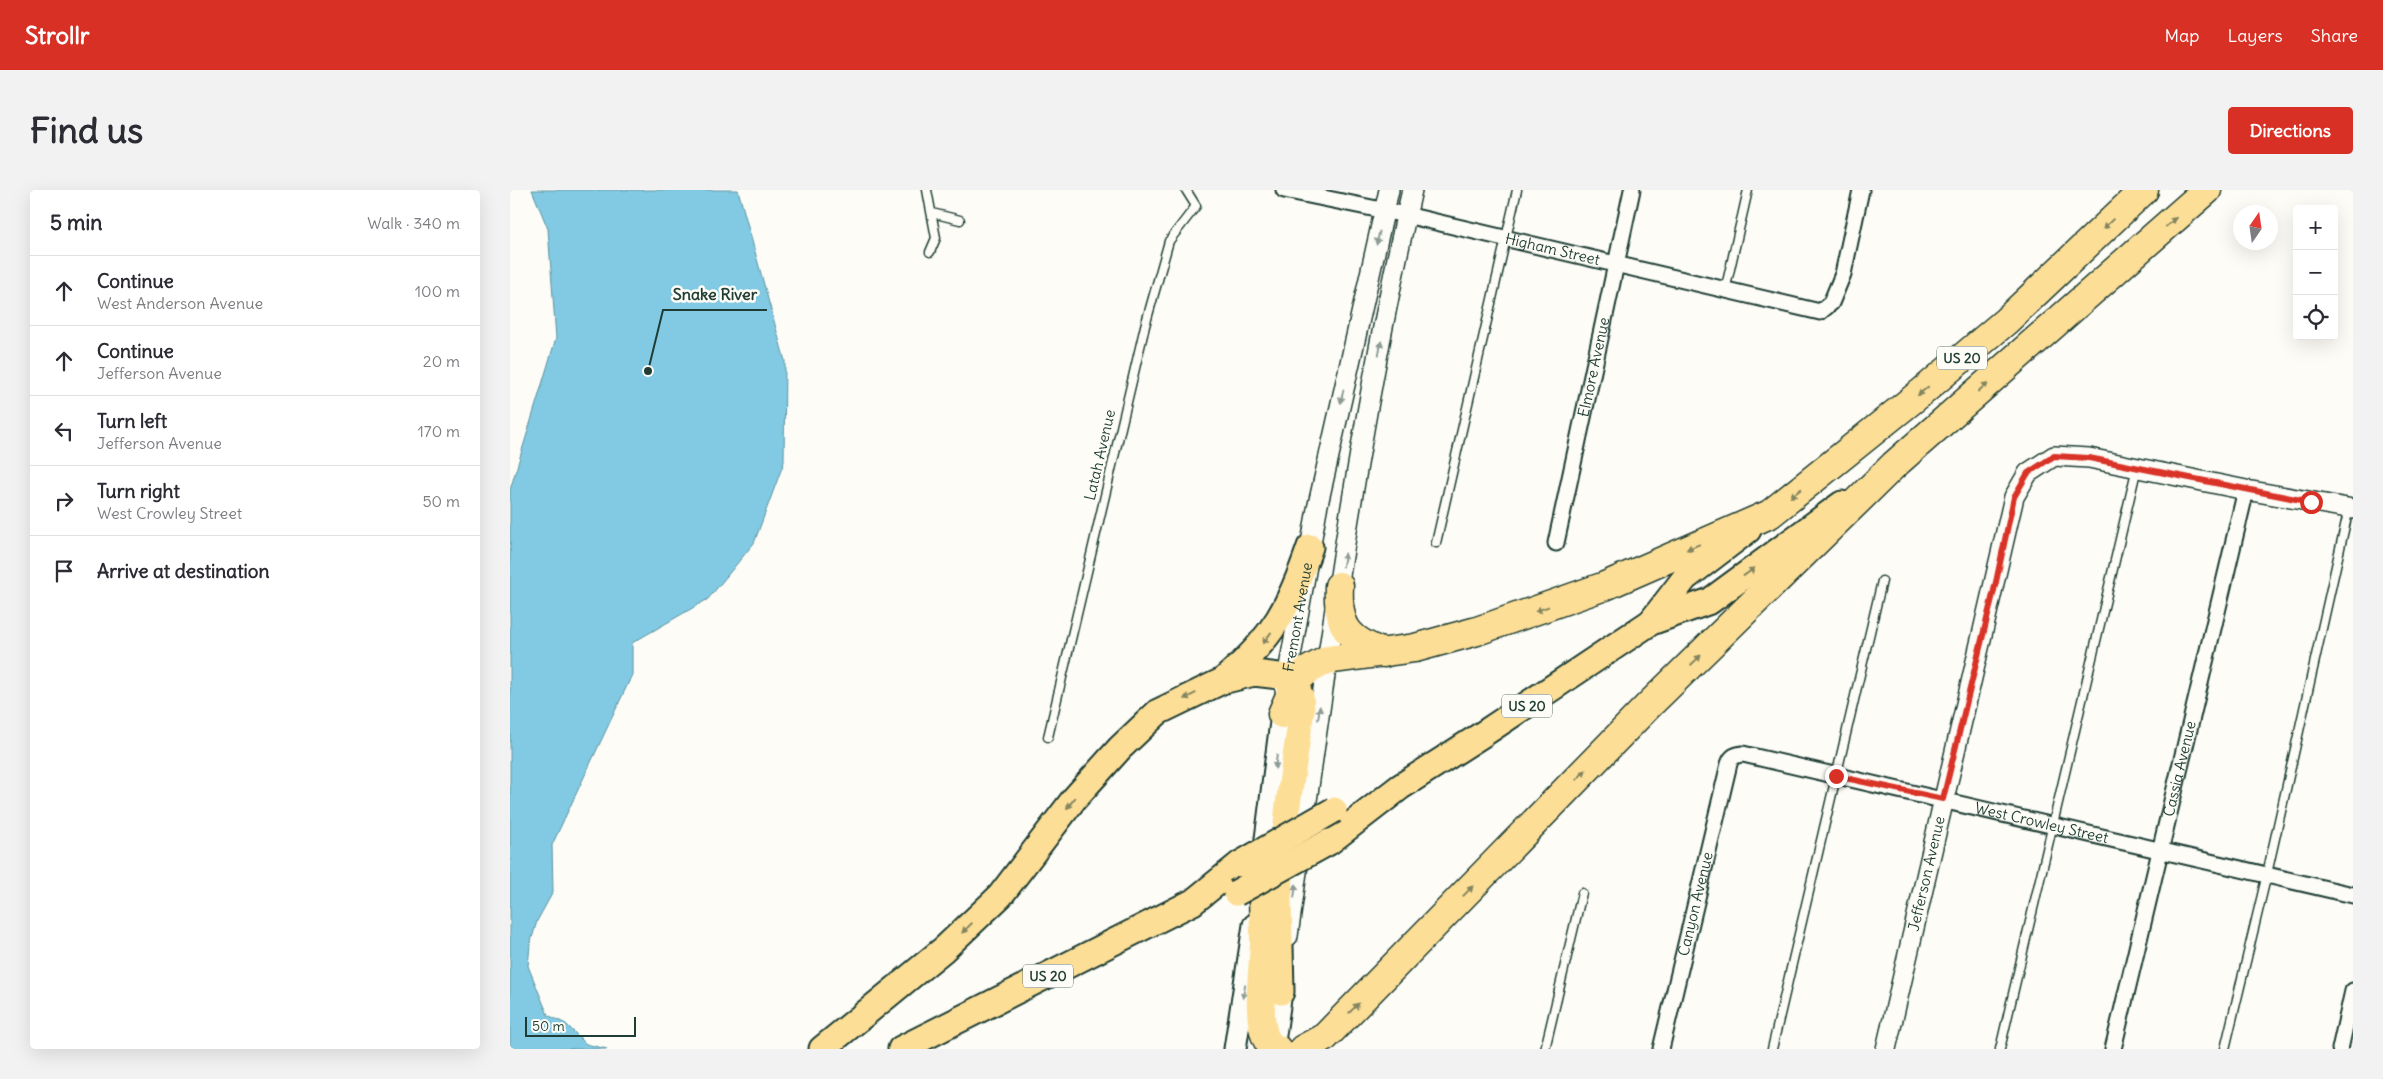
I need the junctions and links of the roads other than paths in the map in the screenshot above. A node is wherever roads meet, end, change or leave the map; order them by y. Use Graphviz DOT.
graph roads {
  1 [pos="927,190"];
  2 [pos="1186,190"];
  3 [pos="1286,190"];
  4 [pos="1389,190"];
  5 [pos="1412,190"];
  6 [pos="1517,190"];
  7 [pos="1632,190"];
  8 [pos="1748,190"];
  9 [pos="1861,190"];
  10 [pos="2144,190"];
  11 [pos="2206,190"];
  12 [pos="1384,211"];
  13 [pos="932,212"];
  14 [pos="1406,215"];
  15 [pos="960,220"];
  16 [pos="1505,239"];
  17 [pos="930,252"];
  18 [pos="1615,263"];
  19 [pos="1725,291"];
  20 [pos="1894,465"];
  21 [pos="2137,468"];
  22 [pos="2246,490"];
  23 [pos="2351,509"];
  24 [pos="1770,514"];
  25 [pos="1436,543"];
  26 [pos="1556,543"];
  27 [pos="1310,547"];
  28 [pos="1882,581"];
  29 [pos="1339,586"];
  30 [pos="1651,622"];
  31 [pos="1384,653"];
  32 [pos="1327,660"];
  33 [pos="1291,680"];
  34 [pos="1222,681"];
  35 [pos="1282,714"];
  36 [pos="1048,737"];
  37 [pos="1730,759"];
  38 [pos="1836,776"];
  39 [pos="1400,787"];
  40 [pos="1943,799"];
  41 [pos="2053,825"];
  42 [pos="2159,849"];
  43 [pos="1251,868"];
  44 [pos="2267,874"];
  45 [pos="1582,893"];
  46 [pos="2353,895"];
  47 [pos="1193,902"];
  48 [pos="2353,991"];
  49 [pos="1281,992"];
  50 [pos="1315,1045"];
  51 [pos="822,1049"];
  52 [pos="901,1049"];
  53 [pos="1235,1049"];
  54 [pos="1274,1049"];
  55 [pos="1545,1049"];
  56 [pos="1661,1049"];
  57 [pos="1772,1049"];
  58 [pos="1886,1049"];
  59 [pos="2000,1049"];
  60 [pos="2113,1049"];
  61 [pos="2225,1049"];
  62 [pos="2340,1049"];
  1 -- 13 [label="lane"];
  2 -- 36 [label="lane, Latah Avenue"];
  3 -- 12 [label="street, Higham Street"];
  4 -- 12 [label="street, Fremont Avenue"];
  5 -- 14 [label="street"];
  6 -- 16 [label="lane"];
  7 -- 18 [label="street, Elmore Avenue"];
  8 -- 19 [label="lane"];
  9 -- 19 [label="street, Higham Street"];
  10 -- 24 [label="highway, US 20, one-way"];
  20 -- 11 [label="highway, US 20, one-way"];
  12 -- 14 [label="street, Higham Street"];
  12 -- 27 [label="street, Fremont Avenue, one-way"];
  13 -- 15 [label="lane"];
  13 -- 17 [label="lane"];
  14 -- 16 [label="street, Higham Street"];
  29 -- 14 [label="street, one-way"];
  16 -- 18 [label="street, Higham Street"];
  16 -- 25 [label="lane"];
  18 -- 19 [label="street, Higham Street"];
  18 -- 26 [label="street, Elmore Avenue"];
  30 -- 20 [label="highway, US 20, one-way"];
  50 -- 20 [label="highway, one-way"];
  21 -- 22 [label="street, Jefferson Avenue"];
  21 -- 40 [label="street, Jefferson Avenue"];
  21 -- 41 [label="lane"];
  22 -- 23 [label="street, Jefferson Avenue"];
  22 -- 42 [label="street, Cassia Avenue"];
  23 -- 44 [label="lane"];
  24 -- 30 [label="highway, US 20"];
  24 -- 31 [label="highway, one-way"];
  27 -- 33 [label="street, Fremont Avenue"];
  27 -- 34 [label="highway, one-way"];
  28 -- 38 [label="lane"];
  29 -- 31 [label="highway"];
  29 -- 32 [label="street"];
  30 -- 39 [label="highway, US 20"];
  31 -- 32 [label="highway"];
  32 -- 33 [label="highway"];
  49 -- 32 [label="street, one-way"];
  33 -- 34 [label="highway"];
  33 -- 35 [label="highway"];
  33 -- 49 [label="highway"];
  34 -- 51 [label="highway, one-way"];
  35 -- 43 [label="main road, one-way"];
  37 -- 38 [label="street, West Crowley Street"];
  37 -- 56 [label="street, Canyon Avenue"];
  38 -- 40 [label="street, West Crowley Street"];
  38 -- 57 [label="lane"];
  39 -- 43 [label="highway, US 20, bridge"];
  39 -- 47 [label="highway, US 20, bridge"];
  40 -- 41 [label="street, West Crowley Street"];
  40 -- 58 [label="street, Jefferson Avenue"];
  41 -- 42 [label="street, West Crowley Street"];
  41 -- 59 [label="lane"];
  42 -- 44 [label="street, West Crowley Street"];
  42 -- 60 [label="street, Cassia Avenue"];
  43 -- 47 [label="highway, US 20"];
  43 -- 53 [label="main road, one-way"];
  43 -- 54 [label="highway"];
  44 -- 46 [label="street, West Crowley Street"];
  44 -- 61 [label="lane"];
  45 -- 55 [label="lane"];
  47 -- 52 [label="highway, US 20"];
  48 -- 62 [label="street"];
  49 -- 54 [label="main road"];
}
